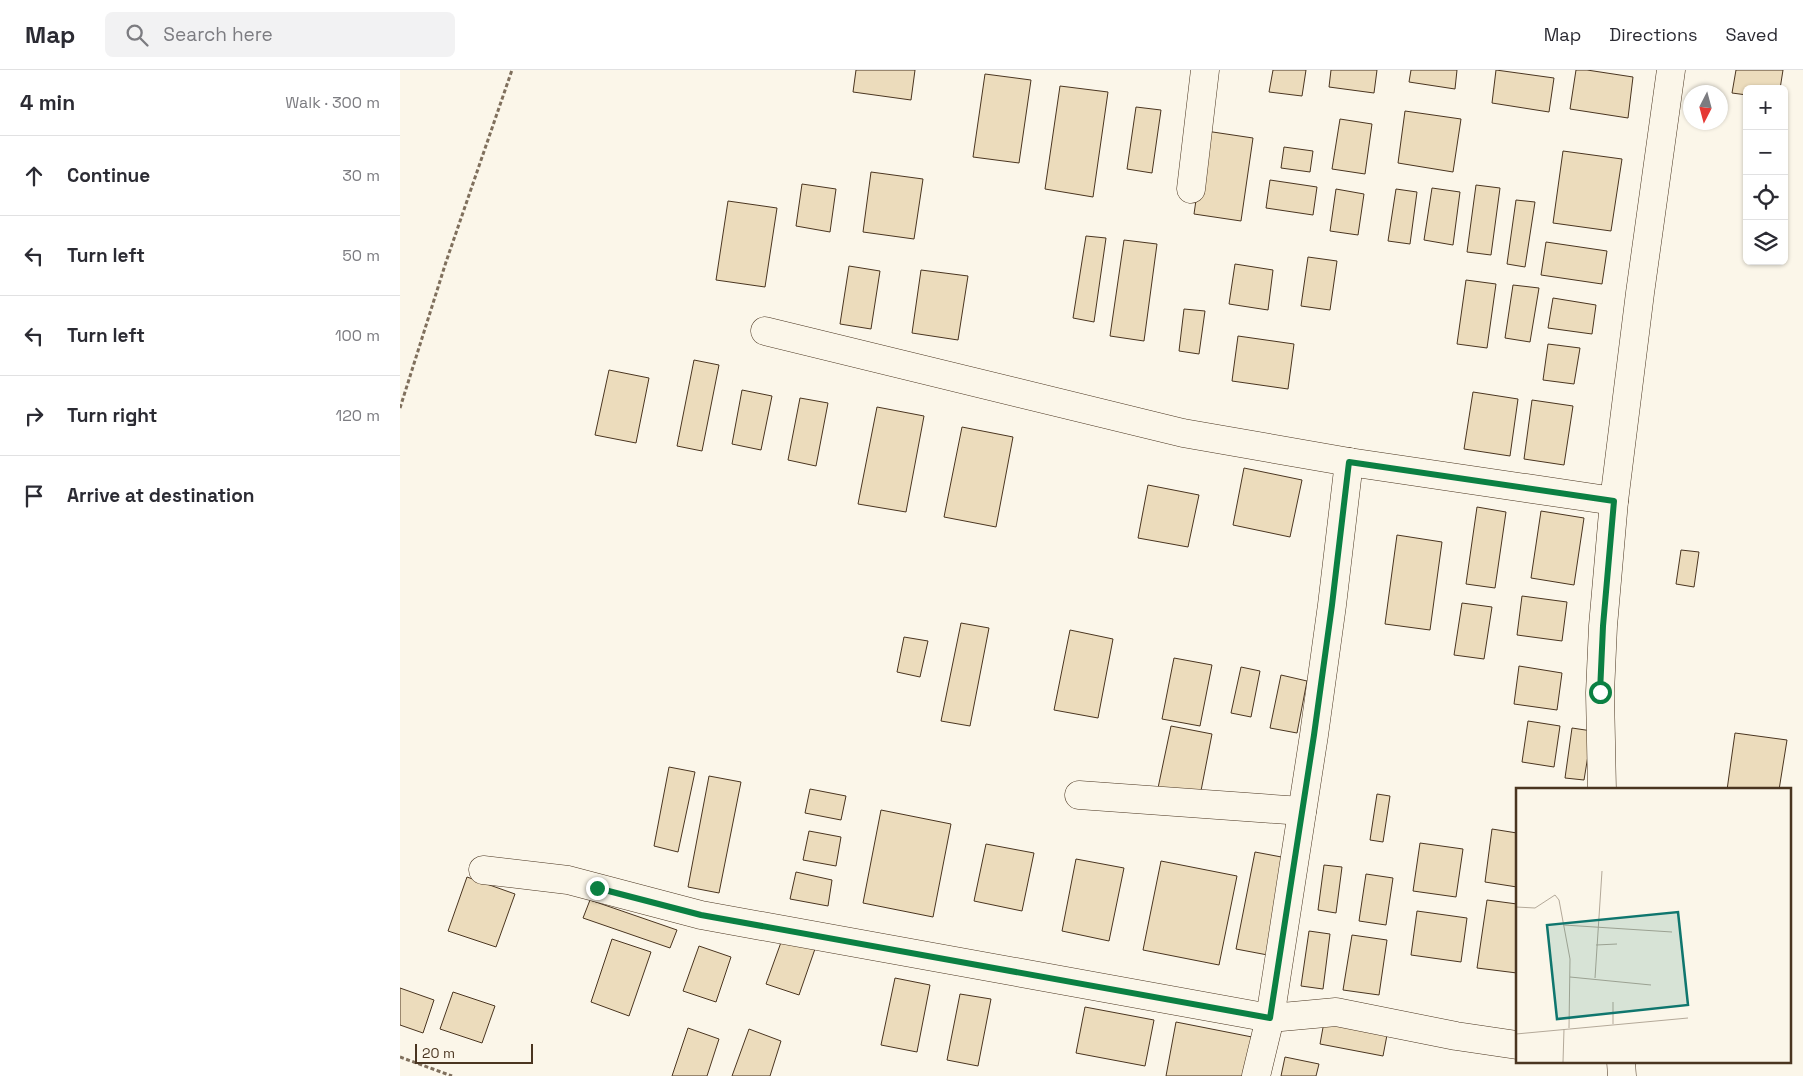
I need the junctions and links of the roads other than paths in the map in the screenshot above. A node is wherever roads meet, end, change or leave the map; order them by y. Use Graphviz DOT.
graph roads {
  1 [pos="1205,70"];
  2 [pos="1671,70"];
  3 [pos="1191,189"];
  4 [pos="765,330"];
  5 [pos="1349,462"];
  6 [pos="1614,501"];
  7 [pos="1602,788"];
  8 [pos="1079,795"];
  9 [pos="1302,811"];
  10 [pos="483,870"];
  11 [pos="1270,1018"];
  12 [pos="1516,1045"];
  13 [pos="1256,1076"];
  1 -- 3 [label="street"];
  2 -- 6 [label="street"];
  4 -- 5 [label="street"];
  5 -- 6 [label="street"];
  5 -- 9 [label="street"];
  6 -- 7 [label="street"];
  8 -- 9 [label="street"];
  9 -- 11 [label="street"];
  10 -- 11 [label="street"];
  11 -- 12 [label="street"];
  11 -- 13 [label="street"];
}
